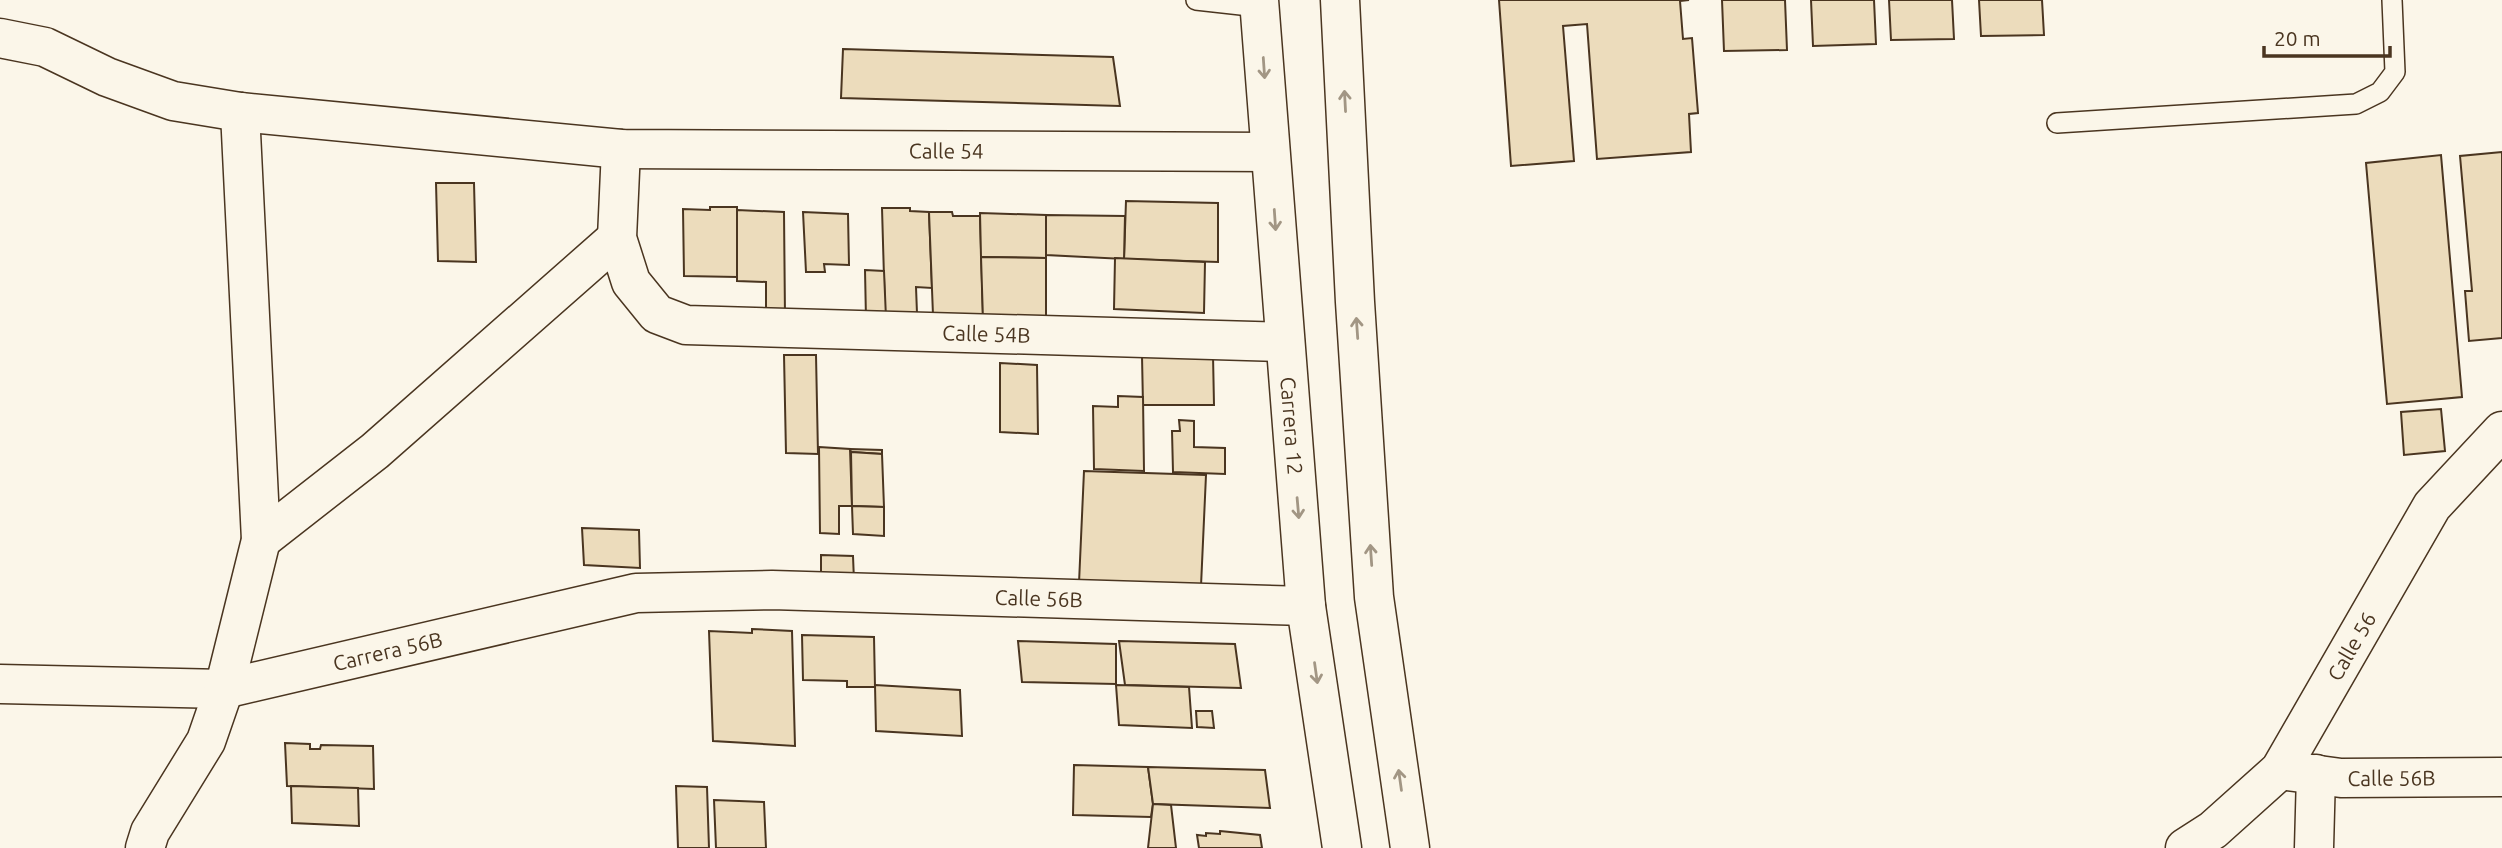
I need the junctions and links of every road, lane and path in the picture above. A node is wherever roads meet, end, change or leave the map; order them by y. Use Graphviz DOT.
graph roads {
  1 [pos="1196,0"];
  2 [pos="1340,0"];
  3 [pos="2392,0"];
  4 [pos="1259,4"];
  5 [pos="0,38"];
  6 [pos="240,112"];
  7 [pos="2057,123"];
  8 [pos="621,149"];
  9 [pos="1270,152"];
  10 [pos="617,239"];
  11 [pos="1285,342"];
  12 [pos="2502,431"];
  13 [pos="261,540"];
  14 [pos="772,590"];
  15 [pos="1306,606"];
  16 [pos="0,684"];
  17 [pos="224,689"];
  18 [pos="2298,772"];
  19 [pos="2502,777"];
  20 [pos="145,848"];
  21 [pos="1342,848"];
  22 [pos="1410,848"];
  23 [pos="2185,848"];
  24 [pos="2315,848"];
  1 -- 4 [label="lane"];
  22 -- 2 [label="street, one-way"];
  3 -- 7 [label="lane"];
  4 -- 9 [label="street, Carrera 12, one-way"];
  5 -- 6 [label="street, Calle 54"];
  6 -- 8 [label="street, Calle 54"];
  6 -- 13 [label="street"];
  8 -- 9 [label="street, Calle 54"];
  8 -- 10 [label="street"];
  9 -- 11 [label="street, Carrera 12, one-way"];
  10 -- 11 [label="street, Calle 54B"];
  10 -- 13 [label="street"];
  11 -- 15 [label="street, Carrera 12, one-way"];
  12 -- 18 [label="street, Calle 56"];
  13 -- 17 [label="street"];
  14 -- 15 [label="street, Calle 56B"];
  14 -- 17 [label="street, Carrera 56B"];
  15 -- 21 [label="street, Carrera 12, one-way"];
  16 -- 17 [label="street, Carrera 56B"];
  17 -- 20 [label="street"];
  18 -- 19 [label="street, Calle 56B"];
  18 -- 23 [label="street, Calle 56"];
  18 -- 24 [label="street"];
}
